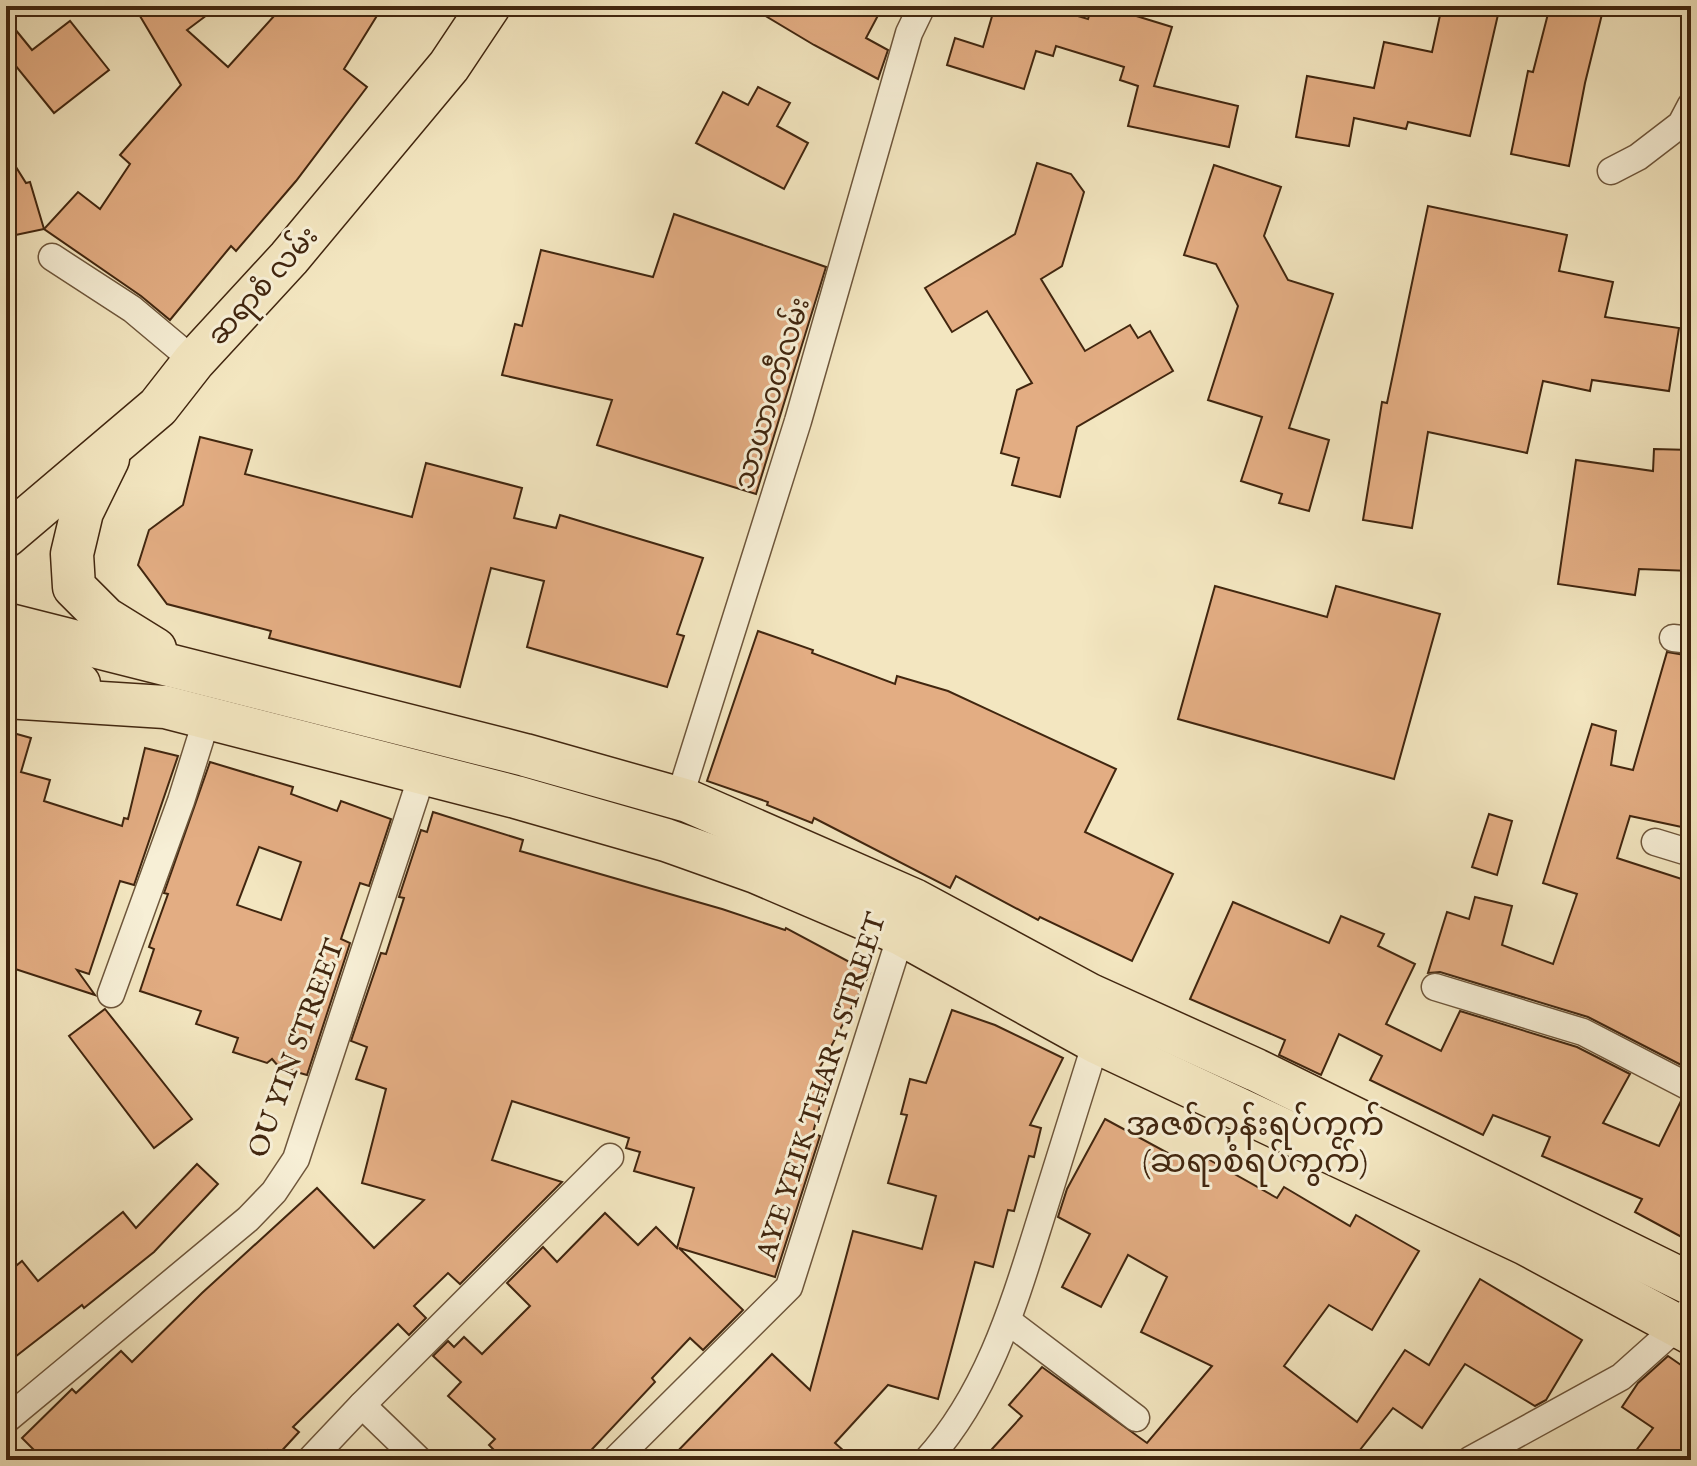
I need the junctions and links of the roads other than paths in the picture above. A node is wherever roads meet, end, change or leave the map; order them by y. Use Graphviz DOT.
graph roads {
  1 [pos="489,6"];
  2 [pos="922,6"];
  3 [pos="1691,105"];
  4 [pos="1611,171"];
  5 [pos="52,257"];
  6 [pos="194,361"];
  7 [pos="115,444"];
  8 [pos="6,536"];
  9 [pos="6,624"];
  10 [pos="6,663"];
  11 [pos="194,672"];
  12 [pos="6,697"];
  13 [pos="165,707"];
  14 [pos="376,717"];
  15 [pos="207,718"];
  16 [pos="366,758"];
  17 [pos="423,772"];
  18 [pos="679,799"];
  19 [pos="666,840"];
  20 [pos="1655,842"];
  21 [pos="1691,853"];
  22 [pos="907,917"];
  23 [pos="1435,987"];
  24 [pos="111,994"];
  25 [pos="1096,1042"];
  26 [pos="1691,1088"];
  27 [pos="610,1157"];
  28 [pos="1691,1284"];
  29 [pos="1008,1321"];
  30 [pos="1687,1322"];
  31 [pos="362,1405"];
  32 [pos="1136,1418"];
  33 [pos="6,1420"];
  34 [pos="323,1456"];
  35 [pos="1480,1458"];
  36 [pos="419,1460"];
  37 [pos="615,1460"];
  38 [pos="927,1460"];
  1 -- 6 [label="main road, ဆရာစံ လမ်း"];
  2 -- 18 [label="street, သာယာဝတီလမ်း"];
  3 -- 4 [label="street"];
  5 -- 6 [label="street"];
  6 -- 7 [label="main road, ဆရာစံ လမ်း"];
  7 -- 8 [label="main road, ဆရာစံ လမ်း"];
  7 -- 11 [label="main road"];
  9 -- 11 [label="main road"];
  10 -- 13 [label="main road"];
  11 -- 14 [label="main road"];
  12 -- 13 [label="main road"];
  13 -- 15 [label="main road"];
  14 -- 16 [label="main road"];
  14 -- 18 [label="main road"];
  15 -- 16 [label="main road"];
  15 -- 24 [label="street"];
  16 -- 17 [label="main road"];
  17 -- 19 [label="main road"];
  17 -- 33 [label="street, OU YIN STREET"];
  18 -- 19 [label="main road"];
  18 -- 22 [label="main road"];
  19 -- 22 [label="main road"];
  20 -- 21 [label="street"];
  22 -- 25 [label="main road"];
  22 -- 28 [label="main road"];
  22 -- 37 [label="street, AYE YEIK THAR 1 STREET"];
  23 -- 26 [label="street"];
  25 -- 29 [label="street"];
  25 -- 30 [label="main road"];
  27 -- 31 [label="street"];
  29 -- 32 [label="street"];
  29 -- 38 [label="street"];
  30 -- 35 [label="street"];
  31 -- 34 [label="street"];
  31 -- 36 [label="street"];
}
